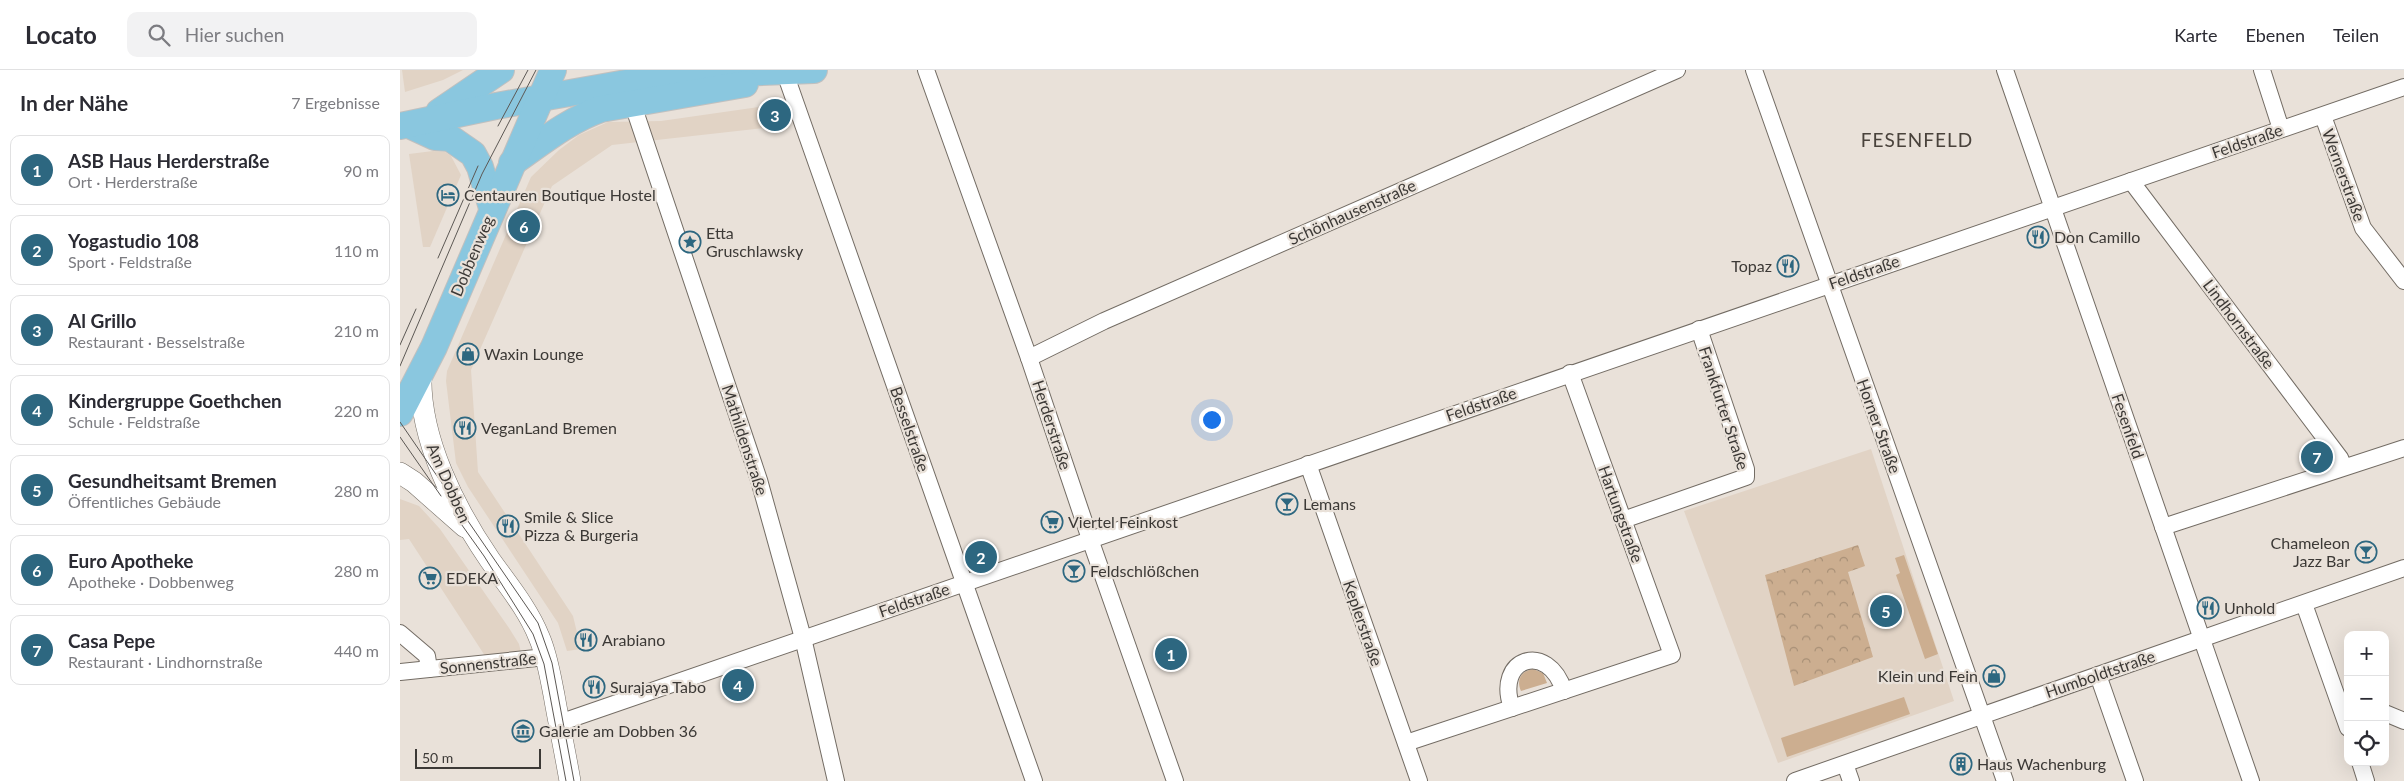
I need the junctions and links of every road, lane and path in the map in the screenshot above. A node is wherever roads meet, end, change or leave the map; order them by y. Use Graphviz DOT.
graph roads {
  1 [pos="501,70"];
  2 [pos="553,70"];
  3 [pos="926,70"];
  4 [pos="1677,70"];
  5 [pos="1754,70"];
  6 [pos="2005,70"];
  7 [pos="2262,70"];
  8 [pos="801,72"];
  9 [pos="661,73"];
  10 [pos="2404,87"];
  11 [pos="540,98"];
  12 [pos="632,105"];
  13 [pos="2323,116"];
  14 [pos="411,124"];
  15 [pos="2281,129"];
  16 [pos="512,163"];
  17 [pos="2131,181"];
  18 [pos="492,208"];
  19 [pos="2052,208"];
  20 [pos="2404,281"];
  21 [pos="1829,284"];
  22 [pos="1699,329"];
  23 [pos="1029,358"];
  24 [pos="1570,373"];
  25 [pos="421,374"];
  26 [pos="400,413"];
  27 [pos="2404,448"];
  28 [pos="1308,464"];
  29 [pos="2344,467"];
  30 [pos="405,480"];
  31 [pos="1623,520"];
  32 [pos="2163,528"];
  33 [pos="471,532"];
  34 [pos="1090,539"];
  35 [pos="2404,568"];
  36 [pos="964,582"];
  37 [pos="2304,604"];
  38 [pos="400,633"];
  39 [pos="803,638"];
  40 [pos="2201,639"];
  41 [pos="546,657"];
  42 [pos="429,669"];
  43 [pos="400,672"];
  44 [pos="2098,675"];
  45 [pos="1564,691"];
  46 [pos="2344,703"];
  47 [pos="1512,708"];
  48 [pos="2389,715"];
  49 [pos="1981,716"];
  50 [pos="2404,721"];
  51 [pos="559,723"];
  52 [pos="1406,743"];
  53 [pos="1845,764"];
  54 [pos="2361,766"];
  55 [pos="570,781"];
  56 [pos="836,781"];
  57 [pos="1034,781"];
  58 [pos="1175,781"];
  59 [pos="1419,781"];
  60 [pos="1796,781"];
  61 [pos="1851,781"];
  62 [pos="2005,781"];
  63 [pos="2135,781"];
  64 [pos="2250,781"];
  65 [pos="2366,781"];
  1 -- 14 [label="main road"];
  2 -- 11 [label="main road, Dobbenweg"];
  3 -- 23 [label="street, Herderstraße"];
  4 -- 23 [label="street, Schönhausenstraße"];
  5 -- 21 [label="street, Horner Straße"];
  6 -- 19 [label="street, Fesenfeld"];
  7 -- 15 [label="street"];
  8 -- 9 [label="main road"];
  8 -- 12 [label="main road"];
  8 -- 36 [label="street, Besselstraße"];
  9 -- 11 [label="main road"];
  10 -- 13 [label="street, Feldstraße"];
  11 -- 14 [label="main road"];
  11 -- 16 [label="main road, Dobbenweg"];
  12 -- 16 [label="main road"];
  12 -- 39 [label="street, Mathildenstraße"];
  13 -- 15 [label="street, Feldstraße"];
  13 -- 20 [label="street, Wernerstraße"];
  14 -- 18 [label="main road"];
  15 -- 17 [label="street, Feldstraße"];
  16 -- 18 [label="main road, Dobbenweg"];
  17 -- 19 [label="street, Feldstraße"];
  17 -- 29 [label="street, Lindhornstraße"];
  18 -- 25 [label="main road, Dobbenweg"];
  19 -- 21 [label="street, Feldstraße"];
  19 -- 32 [label="street, Fesenfeld"];
  21 -- 22 [label="street, Feldstraße"];
  21 -- 49 [label="street, Horner Straße"];
  22 -- 24 [label="street, Feldstraße"];
  22 -- 31 [label="street, Frankfurter Straße"];
  23 -- 34 [label="street, Herderstraße"];
  24 -- 28 [label="street, Feldstraße"];
  24 -- 31 [label="street, Hartungstraße"];
  25 -- 26 [label="main road, Dobbenweg"];
  25 -- 33 [label="street, Am Dobben"];
  27 -- 29 [label="street"];
  28 -- 34 [label="street, Feldstraße"];
  28 -- 52 [label="street, Keplerstraße"];
  29 -- 32 [label="street"];
  30 -- 33 [label="street, Am Dobben"];
  31 -- 45 [label="street, Hartungstraße"];
  32 -- 40 [label="street, Fesenfeld"];
  33 -- 41 [label="street, Am Dobben"];
  34 -- 36 [label="street, Feldstraße"];
  34 -- 58 [label="street, Herderstraße"];
  35 -- 37 [label="street, Humboldtstraße"];
  36 -- 39 [label="street, Feldstraße"];
  36 -- 57 [label="street, Besselstraße"];
  37 -- 40 [label="street, Humboldtstraße"];
  37 -- 46 [label="street"];
  38 -- 42 [label="street, Sonnenstraße"];
  39 -- 51 [label="street, Feldstraße"];
  39 -- 56 [label="street, Mathildenstraße"];
  40 -- 44 [label="street, Humboldtstraße"];
  40 -- 64 [label="street, Fesenfeld"];
  41 -- 42 [label="street, Sonnenstraße"];
  41 -- 51 [label="street, Am Dobben"];
  42 -- 43 [label="street, Sonnenstraße"];
  44 -- 49 [label="street, Humboldtstraße"];
  44 -- 63 [label="street"];
  45 -- 47 [label="street"];
  45 -- 47 [label="street"];
  47 -- 52 [label="street"];
  48 -- 50 [label="street"];
  49 -- 53 [label="street, Humboldtstraße"];
  49 -- 62 [label="street, Horner Straße"];
  51 -- 55 [label="street, Am Dobben"];
  52 -- 59 [label="street, Keplerstraße"];
  53 -- 60 [label="street, Humboldtstraße"];
  53 -- 61 [label="street"];
  54 -- 65 [label="street"];
}
